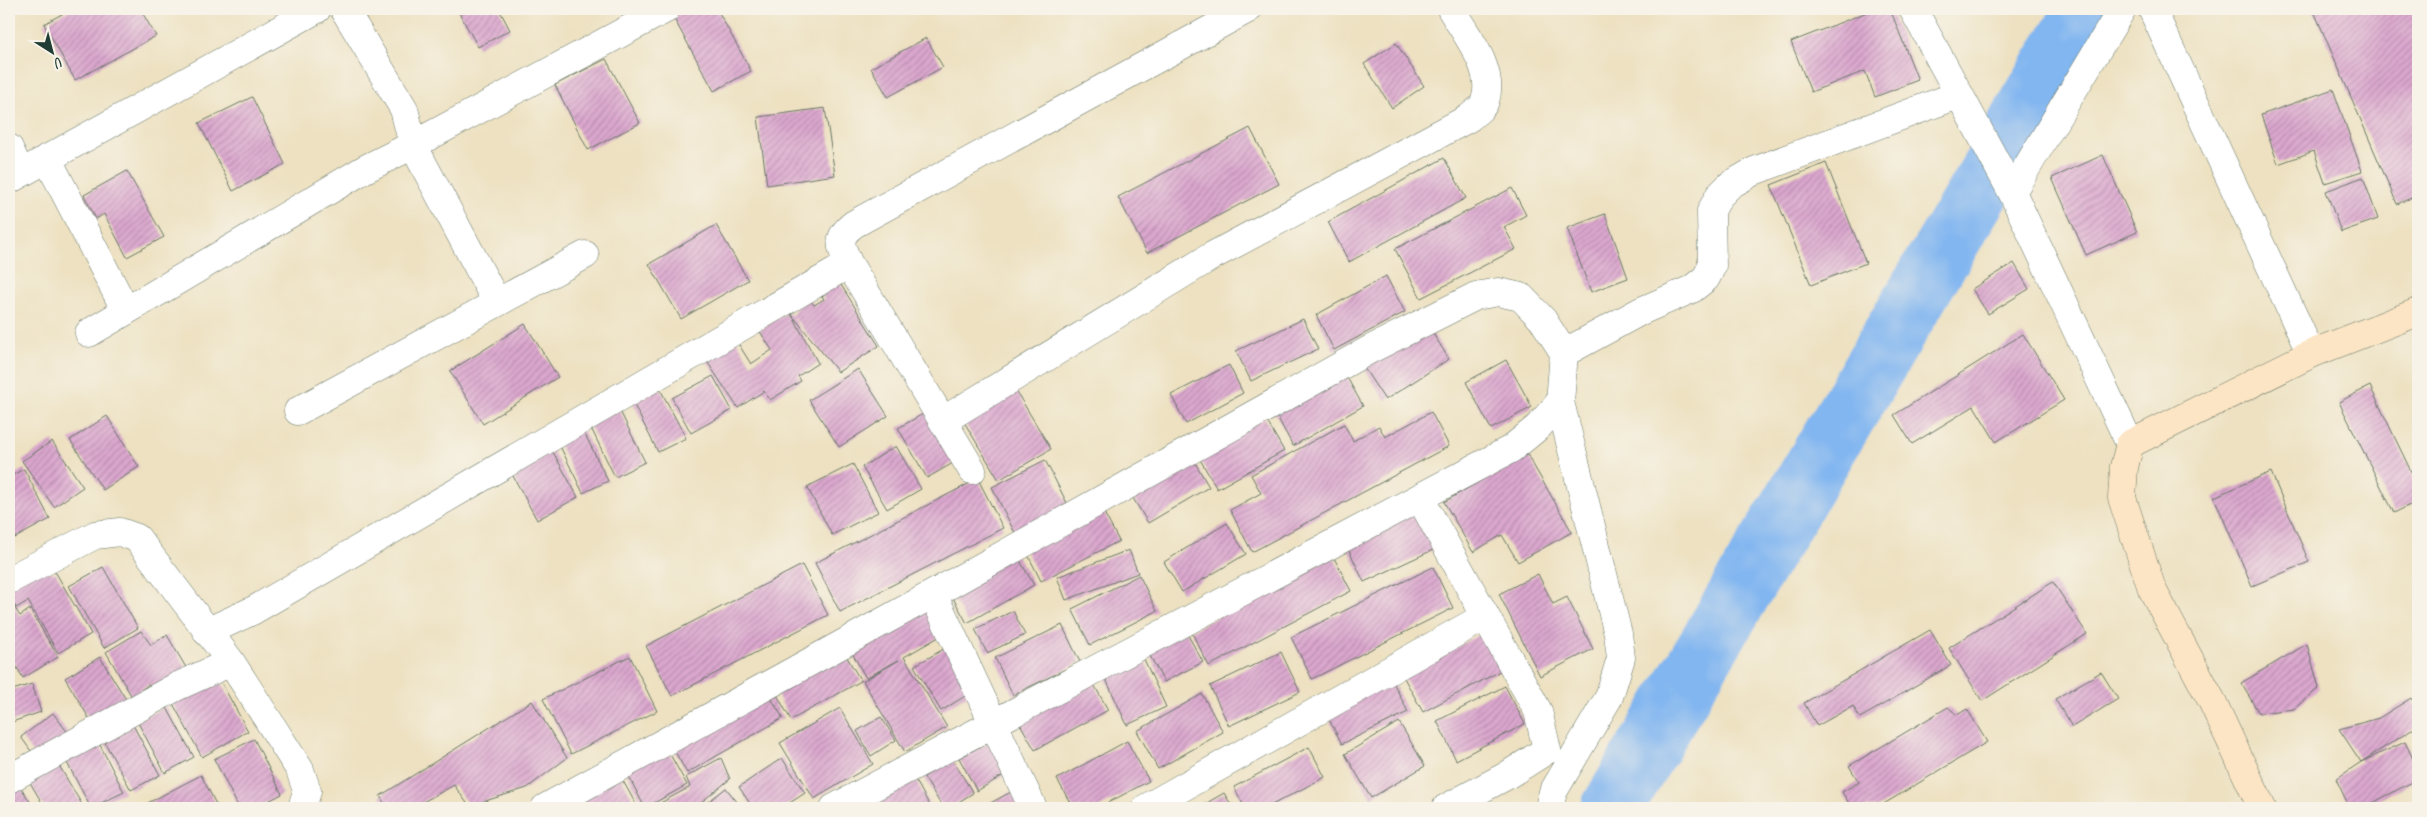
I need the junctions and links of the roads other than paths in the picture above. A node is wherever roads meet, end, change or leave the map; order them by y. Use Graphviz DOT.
graph roads {
  1 [pos="317,9"];
  2 [pos="344,9"];
  3 [pos="666,9"];
  4 [pos="1248,9"];
  5 [pos="1451,9"];
  6 [pos="1913,9"];
  7 [pos="2122,9"];
  8 [pos="2152,9"];
  9 [pos="1964,105"];
  10 [pos="413,145"];
  11 [pos="9,148"];
  12 [pos="47,158"];
  13 [pos="14,176"];
  14 [pos="2008,184"];
  15 [pos="584,255"];
  16 [pos="849,264"];
  17 [pos="496,302"];
  18 [pos="126,311"];
  19 [pos="2418,312"];
  20 [pos="89,333"];
  21 [pos="1564,353"];
  22 [pos="2312,354"];
  23 [pos="1560,402"];
  24 [pos="298,411"];
  25 [pos="944,420"];
  26 [pos="2130,444"];
  27 [pos="972,470"];
  28 [pos="1420,498"];
  29 [pos="9,580"];
  30 [pos="933,594"];
  31 [pos="1484,618"];
  32 [pos="207,632"];
  33 [pos="231,662"];
  34 [pos="993,722"];
  35 [pos="1547,750"];
  36 [pos="9,779"];
  37 [pos="1551,800"];
  38 [pos="302,808"];
  39 [pos="545,808"];
  40 [pos="834,808"];
  41 [pos="1033,808"];
  42 [pos="1146,808"];
  43 [pos="1446,808"];
  44 [pos="2262,808"];
  1 -- 12 [label="street"];
  2 -- 10 [label="street"];
  3 -- 10 [label="street"];
  4 -- 16 [label="street"];
  5 -- 25 [label="street"];
  6 -- 9 [label="street"];
  7 -- 14 [label="street"];
  8 -- 22 [label="street"];
  9 -- 14 [label="street"];
  9 -- 21 [label="street"];
  10 -- 17 [label="street"];
  10 -- 18 [label="street"];
  11 -- 13 [label="street"];
  12 -- 13 [label="street"];
  12 -- 18 [label="street"];
  14 -- 26 [label="street"];
  15 -- 17 [label="street"];
  16 -- 25 [label="street"];
  16 -- 32 [label="street"];
  17 -- 24 [label="street"];
  18 -- 20 [label="street"];
  19 -- 22 [label="main road"];
  21 -- 23 [label="street"];
  21 -- 30 [label="street"];
  22 -- 26 [label="main road"];
  23 -- 28 [label="street"];
  23 -- 37 [label="street"];
  25 -- 27 [label="street"];
  26 -- 44 [label="main road"];
  28 -- 31 [label="street"];
  28 -- 34 [label="street"];
  29 -- 32 [label="street"];
  30 -- 34 [label="street"];
  30 -- 39 [label="street"];
  31 -- 35 [label="street"];
  31 -- 42 [label="street"];
  32 -- 33 [label="street"];
  33 -- 36 [label="street"];
  33 -- 38 [label="street"];
  34 -- 40 [label="street"];
  34 -- 41 [label="street"];
  35 -- 37 [label="street"];
  35 -- 43 [label="street"];
}
